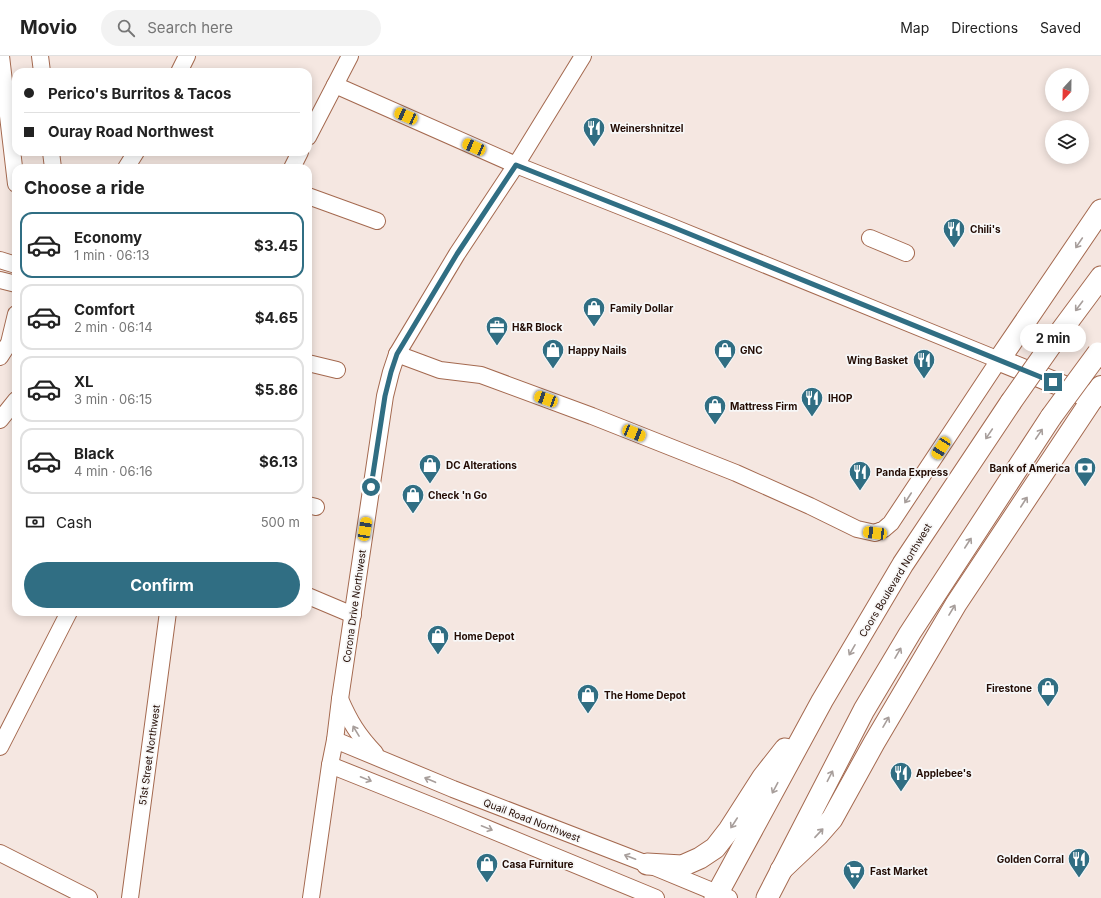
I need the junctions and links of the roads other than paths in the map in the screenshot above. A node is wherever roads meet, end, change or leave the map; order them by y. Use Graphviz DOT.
graph roads {
  1 [pos="1,56"];
  2 [pos="40,56"];
  3 [pos="187,56"];
  4 [pos="350,56"];
  5 [pos="583,56"];
  6 [pos="42,68"];
  7 [pos="181,68"];
  8 [pos="335,85"];
  9 [pos="312,129"];
  10 [pos="12,150"];
  11 [pos="516,165"];
  12 [pos="312,197"];
  13 [pos="1101,210"];
  14 [pos="378,221"];
  15 [pos="870,238"];
  16 [pos="906,253"];
  17 [pos="0,260"];
  18 [pos="12,264"];
  19 [pos="1101,277"];
  20 [pos="0,280"];
  21 [pos="12,283"];
  22 [pos="12,331"];
  23 [pos="1099,350"];
  24 [pos="397,354"];
  25 [pos="0,357"];
  26 [pos="999,360"];
  27 [pos="312,364"];
  28 [pos="337,370"];
  29 [pos="1098,395"];
  30 [pos="12,405"];
  31 [pos="0,420"];
  32 [pos="312,598"];
  33 [pos="353,615"];
  34 [pos="67,616"];
  35 [pos="167,616"];
  36 [pos="340,699"];
  37 [pos="822,701"];
  38 [pos="335,740"];
  39 [pos="0,747"];
  40 [pos="380,759"];
  41 [pos="330,765"];
  42 [pos="453,790"];
  43 [pos="445,811"];
  44 [pos="0,853"];
  45 [pos="647,864"];
  46 [pos="781,870"];
  47 [pos="720,896"];
  48 [pos="89,898"];
  49 [pos="130,898"];
  50 [pos="311,898"];
  51 [pos="656,898"];
  52 [pos="767,898"];
  1 -- 10 [label="street"];
  2 -- 6 [label="street"];
  3 -- 7 [label="street"];
  4 -- 8 [label="street"];
  5 -- 11 [label="street, Corona Drive Northwest"];
  8 -- 9 [label="street"];
  8 -- 11 [label="street"];
  11 -- 24 [label="street, Corona Drive Northwest"];
  11 -- 26 [label="street"];
  12 -- 14 [label="street"];
  13 -- 26 [label="main road, one-way"];
  15 -- 16 [label="street"];
  17 -- 18 [label="street"];
  19 -- 37 [label="main road, Coors Boulevard Northwest, one-way, bridge"];
  20 -- 21 [label="street"];
  22 -- 25 [label="street"];
  46 -- 23 [label="main road, one-way, bridge"];
  26 -- 24 [label="street, one-way"];
  24 -- 33 [label="street, Corona Drive Northwest"];
  26 -- 29 [label="main road"];
  27 -- 28 [label="street"];
  46 -- 29 [label="main road, one-way"];
  30 -- 31 [label="street"];
  32 -- 33 [label="street"];
  33 -- 36 [label="street, Corona Drive Northwest"];
  34 -- 39 [label="street"];
  35 -- 49 [label="street, 51st Street Northwest"];
  36 -- 38 [label="street, Corona Drive Northwest"];
  40 -- 36 [label="street, one-way"];
  37 -- 45 [label="main road, one-way"];
  37 -- 47 [label="main road, Coors Boulevard Northwest, one-way"];
  38 -- 40 [label="street, Quail Road Northwest"];
  38 -- 41 [label="street, Corona Drive Northwest"];
  42 -- 40 [label="street, Quail Road Northwest, one-way"];
  41 -- 43 [label="street, one-way"];
  41 -- 50 [label="street, Corona Drive Northwest"];
  42 -- 43 [label="street"];
  45 -- 42 [label="street, Quail Road Northwest, one-way"];
  43 -- 51 [label="street, one-way"];
  44 -- 48 [label="street"];
  45 -- 47 [label="street, Quail Road Northwest"];
  46 -- 52 [label="main road"];
}
